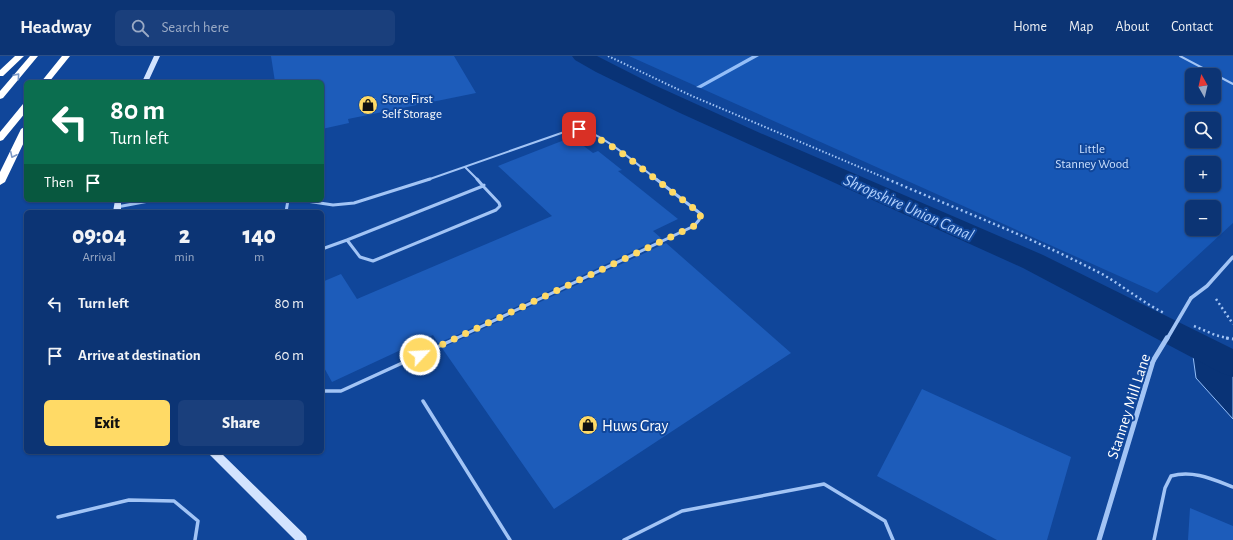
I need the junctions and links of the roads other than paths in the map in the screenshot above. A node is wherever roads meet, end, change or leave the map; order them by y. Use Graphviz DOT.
graph roads {
  1 [pos="20,56"];
  2 [pos="34,56"];
  3 [pos="66,56"];
  4 [pos="157,56"];
  5 [pos="1180,56"];
  6 [pos="60,64"];
  7 [pos="0,74"];
  8 [pos="47,80"];
  9 [pos="51,80"];
  10 [pos="146,80"];
  11 [pos="1233,84"];
  12 [pos="0,96"];
  13 [pos="24,108"];
  14 [pos="24,133"];
  15 [pos="0,138"];
  16 [pos="465,167"];
  17 [pos="0,182"];
  18 [pos="484,185"];
  19 [pos="142,202"];
  20 [pos="313,202"];
  21 [pos="117,206"];
  22 [pos="347,240"];
  23 [pos="324,248"];
  24 [pos="1233,257"];
  25 [pos="324,391"];
  26 [pos="423,401"];
  27 [pos="215,454"];
  28 [pos="1233,487"];
  29 [pos="58,517"];
  30 [pos="195,540"];
  31 [pos="302,540"];
  32 [pos="510,540"];
  33 [pos="624,540"];
  34 [pos="893,540"];
  35 [pos="1099,540"];
  36 [pos="1154,540"];
  1 -- 7 [label="highway"];
  12 -- 2 [label="highway, one-way"];
  3 -- 6 [label="highway"];
  4 -- 10 [label="street"];
  5 -- 11 [label="lane"];
  6 -- 8 [label="highway"];
  6 -- 9 [label="highway"];
  13 -- 15 [label="highway"];
  14 -- 17 [label="highway, one-way"];
  16 -- 18 [label="lane"];
  16 -- 20 [label="lane"];
  16 -- 25 [label="lane"];
  18 -- 22 [label="lane"];
  18 -- 22 [label="lane"];
  19 -- 21 [label="lane"];
  22 -- 23 [label="lane"];
  24 -- 35 [label="street, Stanney Mill Lane, bridge"];
  26 -- 32 [label="lane"];
  27 -- 31 [label="street"];
  28 -- 36 [label="lane"];
  29 -- 30 [label="lane"];
  33 -- 34 [label="lane"];
}
